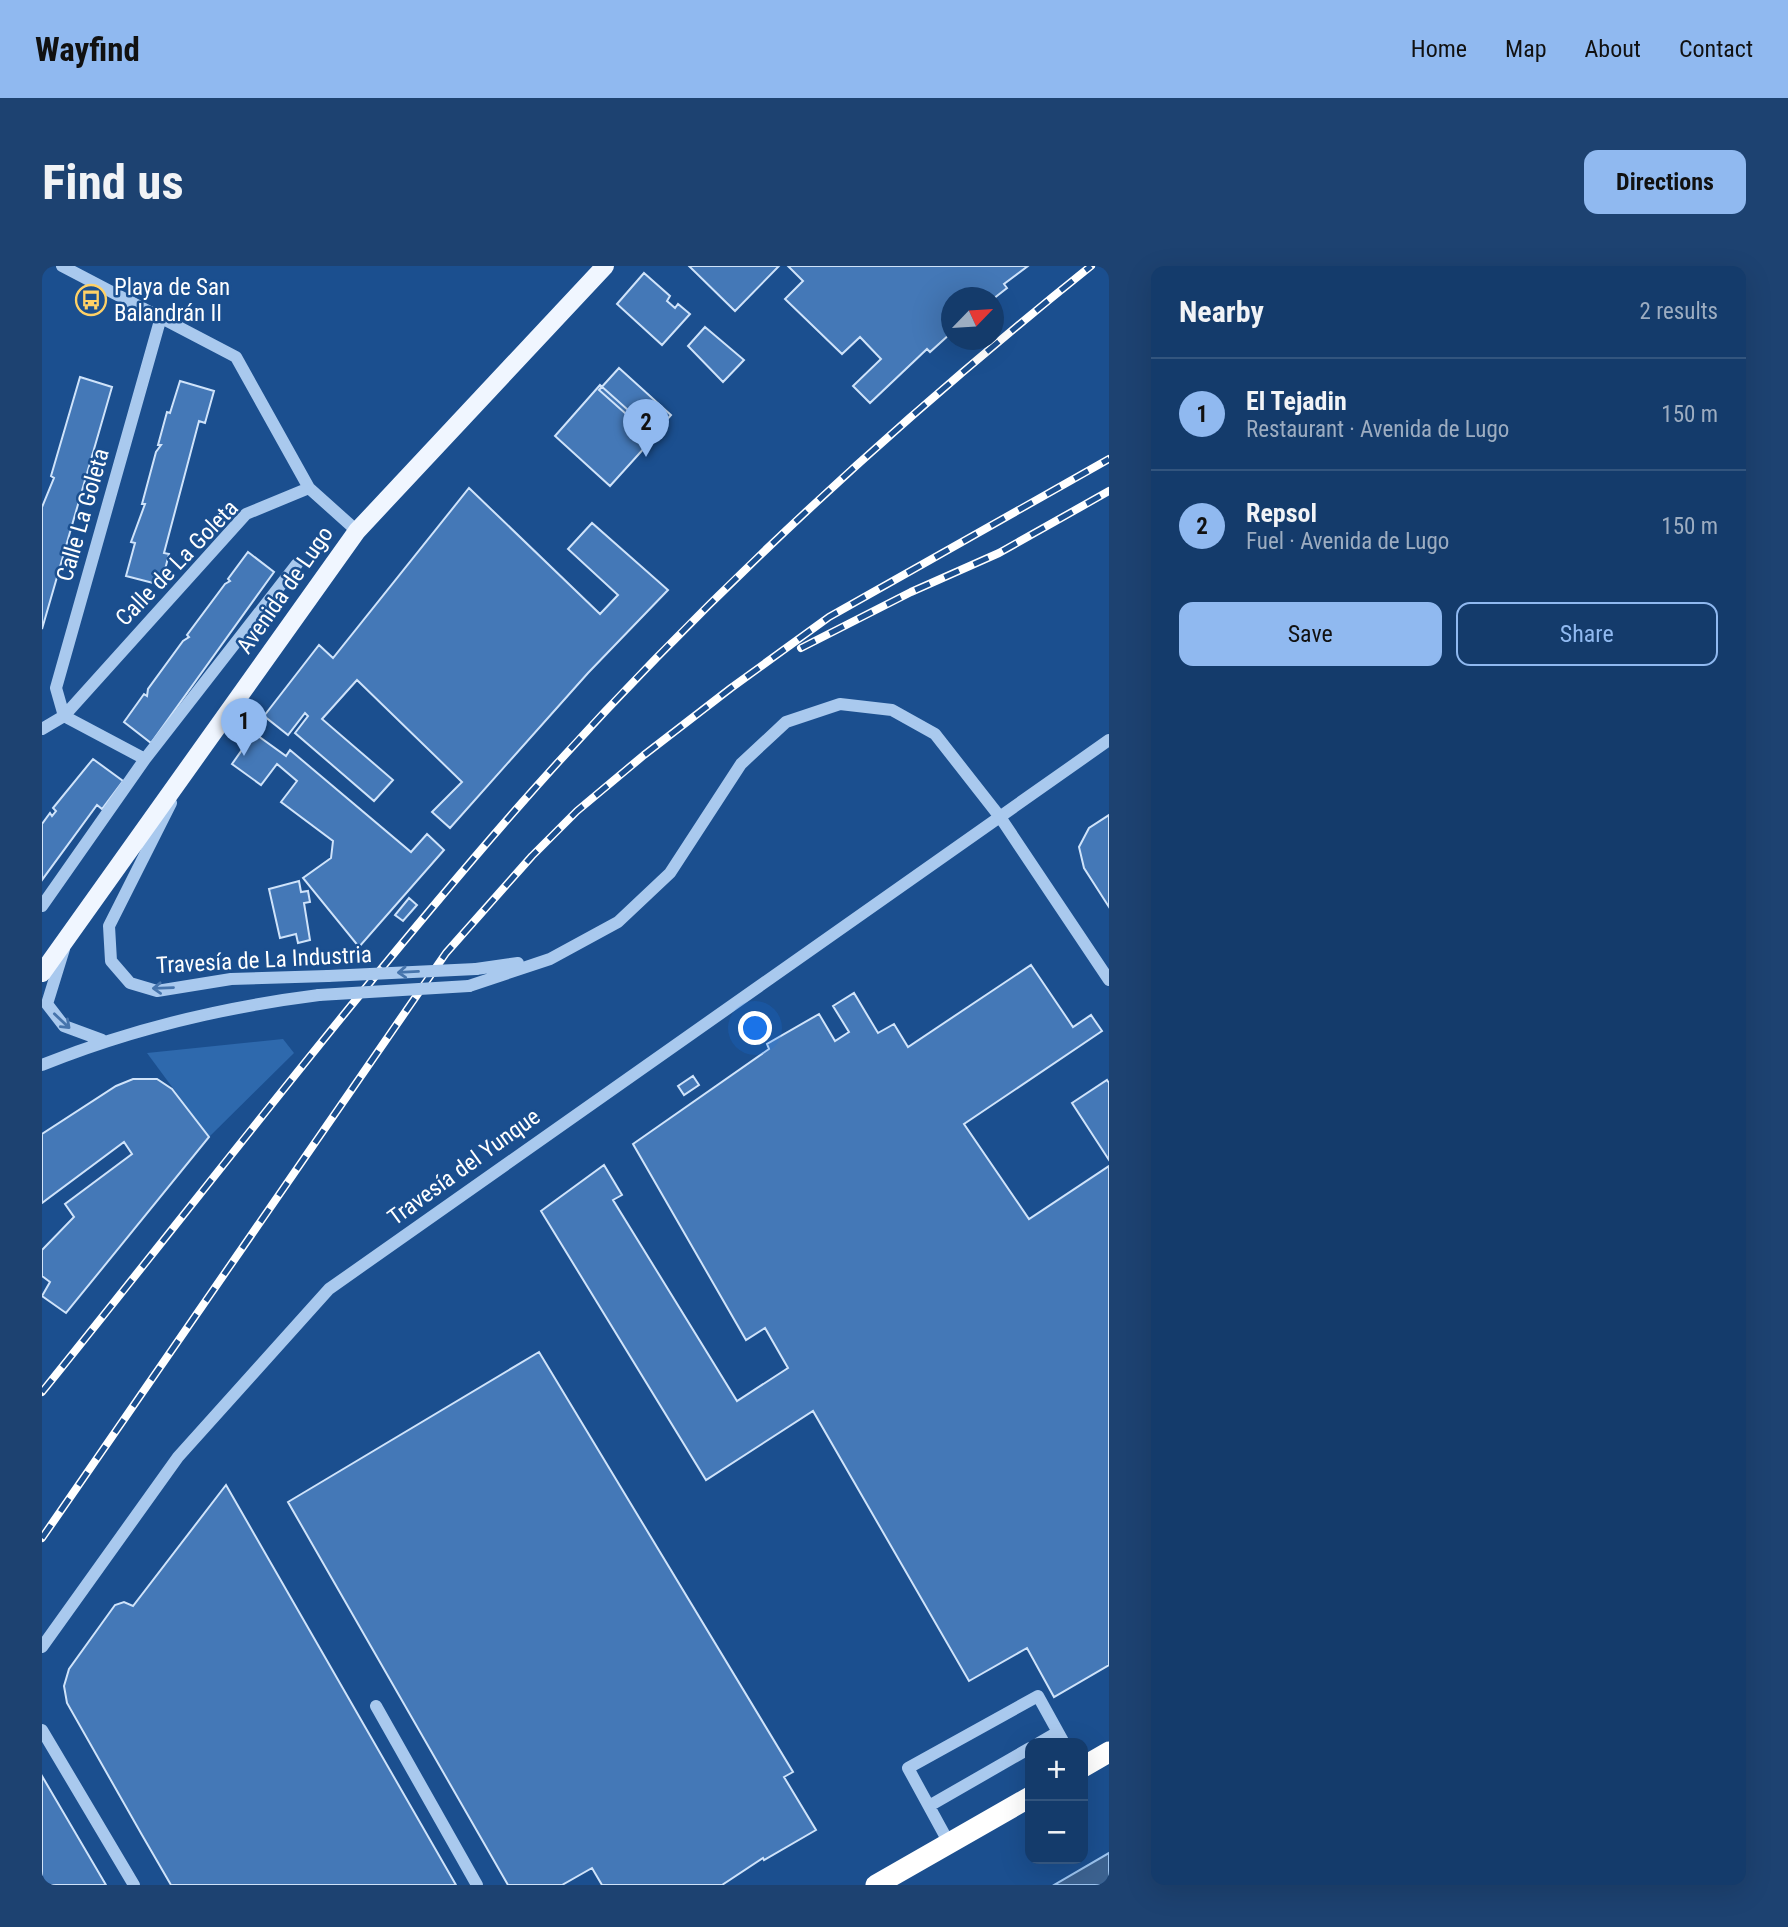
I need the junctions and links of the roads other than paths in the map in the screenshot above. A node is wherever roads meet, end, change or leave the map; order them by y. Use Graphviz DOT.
graph roads {
  1 [pos="62,266"];
  2 [pos="605,266"];
  3 [pos="161,317"];
  4 [pos="309,488"];
  5 [pos="357,531"];
  6 [pos="297,564"];
  7 [pos="64,716"];
  8 [pos="42,729"];
  9 [pos="1109,740"];
  10 [pos="145,760"];
  11 [pos="185,775"];
  12 [pos="1000,817"];
  13 [pos="42,906"];
  14 [pos="67,937"];
  15 [pos="550,959"];
  16 [pos="42,973"];
  17 [pos="1109,980"];
  18 [pos="102,1040"];
  19 [pos="42,1065"];
  20 [pos="42,1647"];
  21 [pos="376,1706"];
  22 [pos="42,1730"];
  23 [pos="1061,1738"];
  24 [pos="1025,1751"];
  25 [pos="1109,1752"];
  26 [pos="1088,1764"];
  27 [pos="1025,1800"];
  28 [pos="929,1806"];
  29 [pos="949,1843"];
  30 [pos="134,1885"];
  31 [pos="477,1885"];
  32 [pos="876,1885"];
  1 -- 3 [label="street"];
  2 -- 5 [label="main road, Avenida de Lugo"];
  3 -- 4 [label="street"];
  3 -- 7 [label="street, Calle La Goleta"];
  4 -- 5 [label="street"];
  4 -- 7 [label="street, Calle de La Goleta"];
  5 -- 11 [label="main road, Avenida de Lugo"];
  6 -- 10 [label="street"];
  7 -- 8 [label="street, Calle de La Goleta"];
  7 -- 10 [label="street"];
  9 -- 12 [label="street"];
  10 -- 13 [label="street"];
  11 -- 14 [label="main road, Avenida de Lugo"];
  15 -- 11 [label="street, Travesía de La Industria, one-way, bridge"];
  12 -- 15 [label="street, Travesía de La Industria"];
  12 -- 17 [label="street, Travesía de La Industria"];
  12 -- 20 [label="street, Travesía del Yunque"];
  14 -- 16 [label="main road, Avenida de Lugo"];
  14 -- 18 [label="street, one-way"];
  15 -- 18 [label="street, Travesía de La Industria, bridge"];
  18 -- 19 [label="street, Travesía de La Industria"];
  21 -- 31 [label="street"];
  22 -- 30 [label="street"];
  23 -- 28 [label="street"];
  24 -- 28 [label="street"];
  25 -- 26 [label="highway"];
  27 -- 29 [label="highway"];
  28 -- 29 [label="street"];
  29 -- 32 [label="highway"];
}
